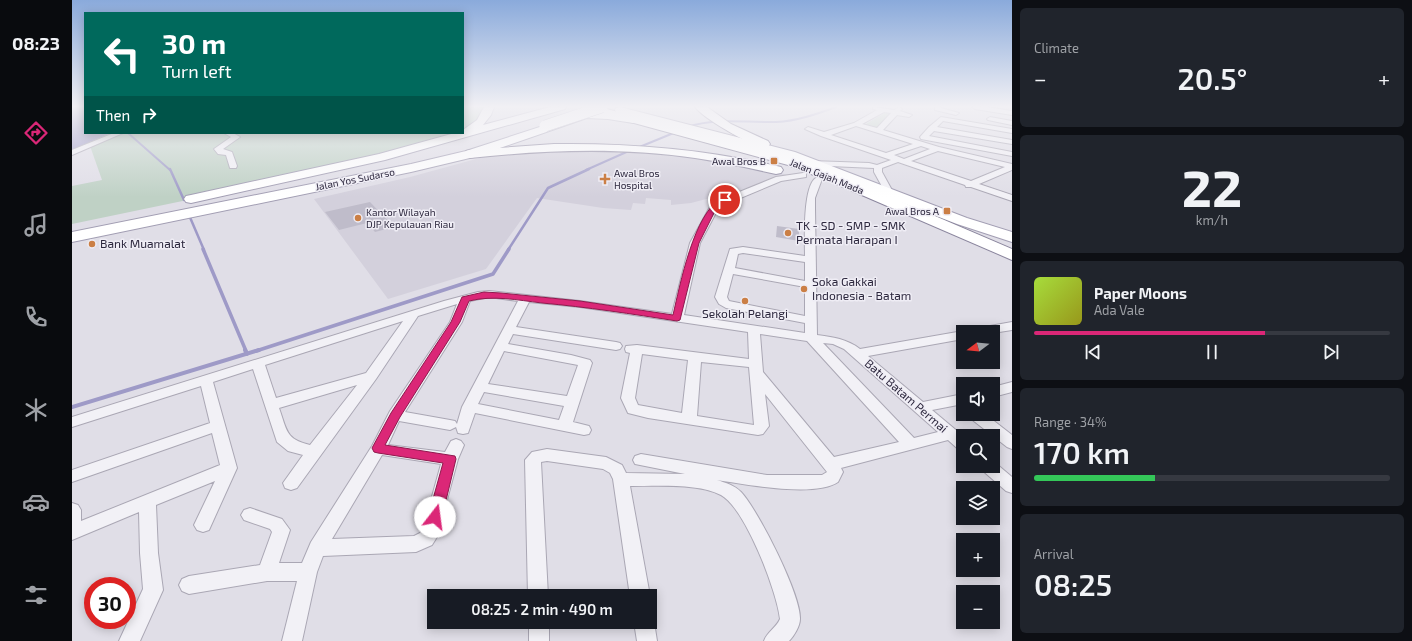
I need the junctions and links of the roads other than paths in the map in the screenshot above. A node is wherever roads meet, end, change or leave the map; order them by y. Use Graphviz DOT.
graph roads {
  1 [pos="111,137"];
  2 [pos="236,137"];
  3 [pos="455,137"];
  4 [pos="477,137"];
  5 [pos="509,137"];
  6 [pos="522,137"];
  7 [pos="713,137"];
  8 [pos="750,137"];
  9 [pos="829,137"];
  10 [pos="899,137"];
  11 [pos="924,137"];
  12 [pos="981,137"];
  13 [pos="1001,137"];
  14 [pos="998,140"];
  15 [pos="1012,142"];
  16 [pos="920,144"];
  17 [pos="751,147"];
  18 [pos="937,150"];
  19 [pos="991,150"];
  20 [pos="72,153"];
  21 [pos="470,154"];
  22 [pos="1012,154"];
  23 [pos="791,155"];
  24 [pos="887,156"];
  25 [pos="381,157"];
  26 [pos="900,161"];
  27 [pos="811,163"];
  28 [pos="233,166"];
  29 [pos="874,166"];
  30 [pos="1012,166"];
  31 [pos="411,168"];
  32 [pos="802,175"];
  33 [pos="818,179"];
  34 [pos="969,185"];
  35 [pos="887,196"];
  36 [pos="1012,198"];
  37 [pos="177,202"];
  38 [pos="927,218"];
  39 [pos="72,237"];
  40 [pos="1012,237"];
  41 [pos="1012,245"];
  42 [pos="1012,255"];
  43 [pos="811,260"];
  44 [pos="728,270"];
  45 [pos="810,285"];
  46 [pos="526,298"];
  47 [pos="465,299"];
  48 [pos="414,314"];
  49 [pos="677,318"];
  50 [pos="811,321"];
  51 [pos="1012,326"];
  52 [pos="1000,328"];
  53 [pos="510,330"];
  54 [pos="754,330"];
  55 [pos="956,336"];
  56 [pos="811,338"];
  57 [pos="595,344"];
  58 [pos="616,346"];
  59 [pos="501,347"];
  60 [pos="857,354"];
  61 [pos="695,357"];
  62 [pos="258,363"];
  63 [pos="586,363"];
  64 [pos="756,368"];
  65 [pos="372,376"];
  66 [pos="206,380"];
  67 [pos="480,387"];
  68 [pos="1012,387"];
  69 [pos="1000,390"];
  70 [pos="572,402"];
  71 [pos="956,402"];
  72 [pos="271,405"];
  73 [pos="469,407"];
  74 [pos="918,408"];
  75 [pos="395,415"];
  76 [pos="689,420"];
  77 [pos="985,421"];
  78 [pos="72,422"];
  79 [pos="565,425"];
  80 [pos="219,426"];
  81 [pos="584,430"];
  82 [pos="950,434"];
  83 [pos="956,439"];
  84 [pos="1012,443"];
  85 [pos="911,445"];
  86 [pos="378,448"];
  87 [pos="314,452"];
  88 [pos="641,460"];
  89 [pos="831,464"];
  90 [pos="229,468"];
  91 [pos="996,473"];
  92 [pos="72,476"];
  93 [pos="621,479"];
  94 [pos="291,483"];
  95 [pos="1012,486"];
  96 [pos="147,502"];
  97 [pos="72,510"];
  98 [pos="250,515"];
  99 [pos="203,525"];
  100 [pos="72,532"];
  101 [pos="317,548"];
  102 [pos="267,572"];
  103 [pos="308,572"];
  104 [pos="188,585"];
  105 [pos="538,589"];
  106 [pos="639,589"];
  107 [pos="538,629"];
  108 [pos="645,629"];
  109 [pos="129,641"];
  110 [pos="292,641"];
  111 [pos="539,641"];
  112 [pos="647,641"];
  113 [pos="774,641"];
  1 -- 20 [label="street"];
  2 -- 28 [label="street"];
  3 -- 25 [label="main road, Jalan Yos Sudarso"];
  4 -- 25 [label="main road"];
  5 -- 31 [label="main road, bridge"];
  6 -- 21 [label="main road, Jalan Yos Sudarso"];
  7 -- 17 [label="highway, Jalan Gajah Mada"];
  8 -- 23 [label="highway"];
  9 -- 24 [label="street"];
  10 -- 16 [label="street"];
  11 -- 19 [label="street"];
  12 -- 14 [label="street"];
  13 -- 14 [label="street"];
  14 -- 15 [label="street"];
  14 -- 19 [label="street"];
  16 -- 18 [label="street"];
  16 -- 24 [label="street"];
  17 -- 23 [label="main road, Jalan Gajah Mada"];
  17 -- 35 [label="highway, Jalan Gajah Mada"];
  18 -- 26 [label="street"];
  18 -- 30 [label="street"];
  19 -- 22 [label="street"];
  21 -- 31 [label="main road, Jalan Yos Sudarso"];
  21 -- 32 [label="highway"];
  23 -- 27 [label="main road, Jalan Gajah Mada"];
  24 -- 26 [label="street"];
  24 -- 29 [label="street"];
  25 -- 37 [label="main road, Jalan Yos Sudarso"];
  26 -- 29 [label="street"];
  26 -- 34 [label="street"];
  27 -- 29 [label="street"];
  27 -- 35 [label="main road, Jalan Gajah Mada"];
  29 -- 35 [label="street"];
  30 -- 34 [label="street"];
  31 -- 39 [label="main road, Jalan Yos Sudarso"];
  32 -- 33 [label="highway"];
  32 -- 49 [label="street"];
  33 -- 35 [label="highway"];
  33 -- 43 [label="street"];
  34 -- 36 [label="street"];
  35 -- 38 [label="highway, Jalan Gajah Mada"];
  35 -- 40 [label="main road, Jalan Gajah Mada"];
  38 -- 41 [label="highway"];
  38 -- 42 [label="highway, Jalan Gajah Mada"];
  43 -- 44 [label="street"];
  43 -- 45 [label="street"];
  44 -- 45 [label="street"];
  44 -- 50 [label="street"];
  45 -- 50 [label="street"];
  46 -- 47 [label="street"];
  46 -- 49 [label="street"];
  46 -- 53 [label="street"];
  47 -- 48 [label="street"];
  47 -- 75 [label="street"];
  48 -- 62 [label="street"];
  48 -- 65 [label="street"];
  49 -- 54 [label="street"];
  50 -- 56 [label="street"];
  51 -- 52 [label="street"];
  53 -- 57 [label="street"];
  53 -- 59 [label="street"];
  54 -- 56 [label="street"];
  54 -- 64 [label="street"];
  55 -- 60 [label="street, Batu Batam Permai"];
  56 -- 60 [label="street"];
  56 -- 85 [label="street"];
  57 -- 58 [label="street"];
  57 -- 63 [label="street"];
  59 -- 63 [label="street"];
  59 -- 67 [label="street"];
  60 -- 74 [label="street, Batu Batam Permai"];
  61 -- 64 [label="street"];
  61 -- 76 [label="street"];
  61 -- 76 [label="street"];
  62 -- 66 [label="street"];
  62 -- 72 [label="street"];
  63 -- 70 [label="street"];
  64 -- 76 [label="street"];
  64 -- 89 [label="street"];
  65 -- 72 [label="street"];
  65 -- 87 [label="street"];
  66 -- 78 [label="street"];
  66 -- 80 [label="street"];
  67 -- 70 [label="street"];
  67 -- 73 [label="street"];
  68 -- 69 [label="street"];
  70 -- 79 [label="street"];
  71 -- 74 [label="street"];
  72 -- 87 [label="street"];
  73 -- 75 [label="street"];
  73 -- 79 [label="street"];
  74 -- 82 [label="street, Batu Batam Permai"];
  75 -- 86 [label="street"];
  77 -- 84 [label="street"];
  79 -- 81 [label="street"];
  80 -- 90 [label="street"];
  80 -- 92 [label="street"];
  82 -- 83 [label="street, Batu Batam Permai"];
  82 -- 85 [label="street"];
  85 -- 89 [label="street"];
  86 -- 101 [label="street"];
  86 -- 101 [label="street"];
  87 -- 94 [label="street"];
  88 -- 89 [label="street"];
  90 -- 96 [label="street"];
  90 -- 99 [label="street"];
  91 -- 95 [label="street"];
  93 -- 105 [label="street"];
  93 -- 106 [label="street"];
  93 -- 113 [label="street"];
  96 -- 100 [label="street"];
  96 -- 109 [label="street"];
  97 -- 100 [label="street"];
  98 -- 102 [label="street"];
  101 -- 103 [label="street"];
  102 -- 103 [label="street"];
  102 -- 104 [label="street"];
  103 -- 110 [label="street"];
  107 -- 111 [label="street"];
  108 -- 112 [label="street"];
}
